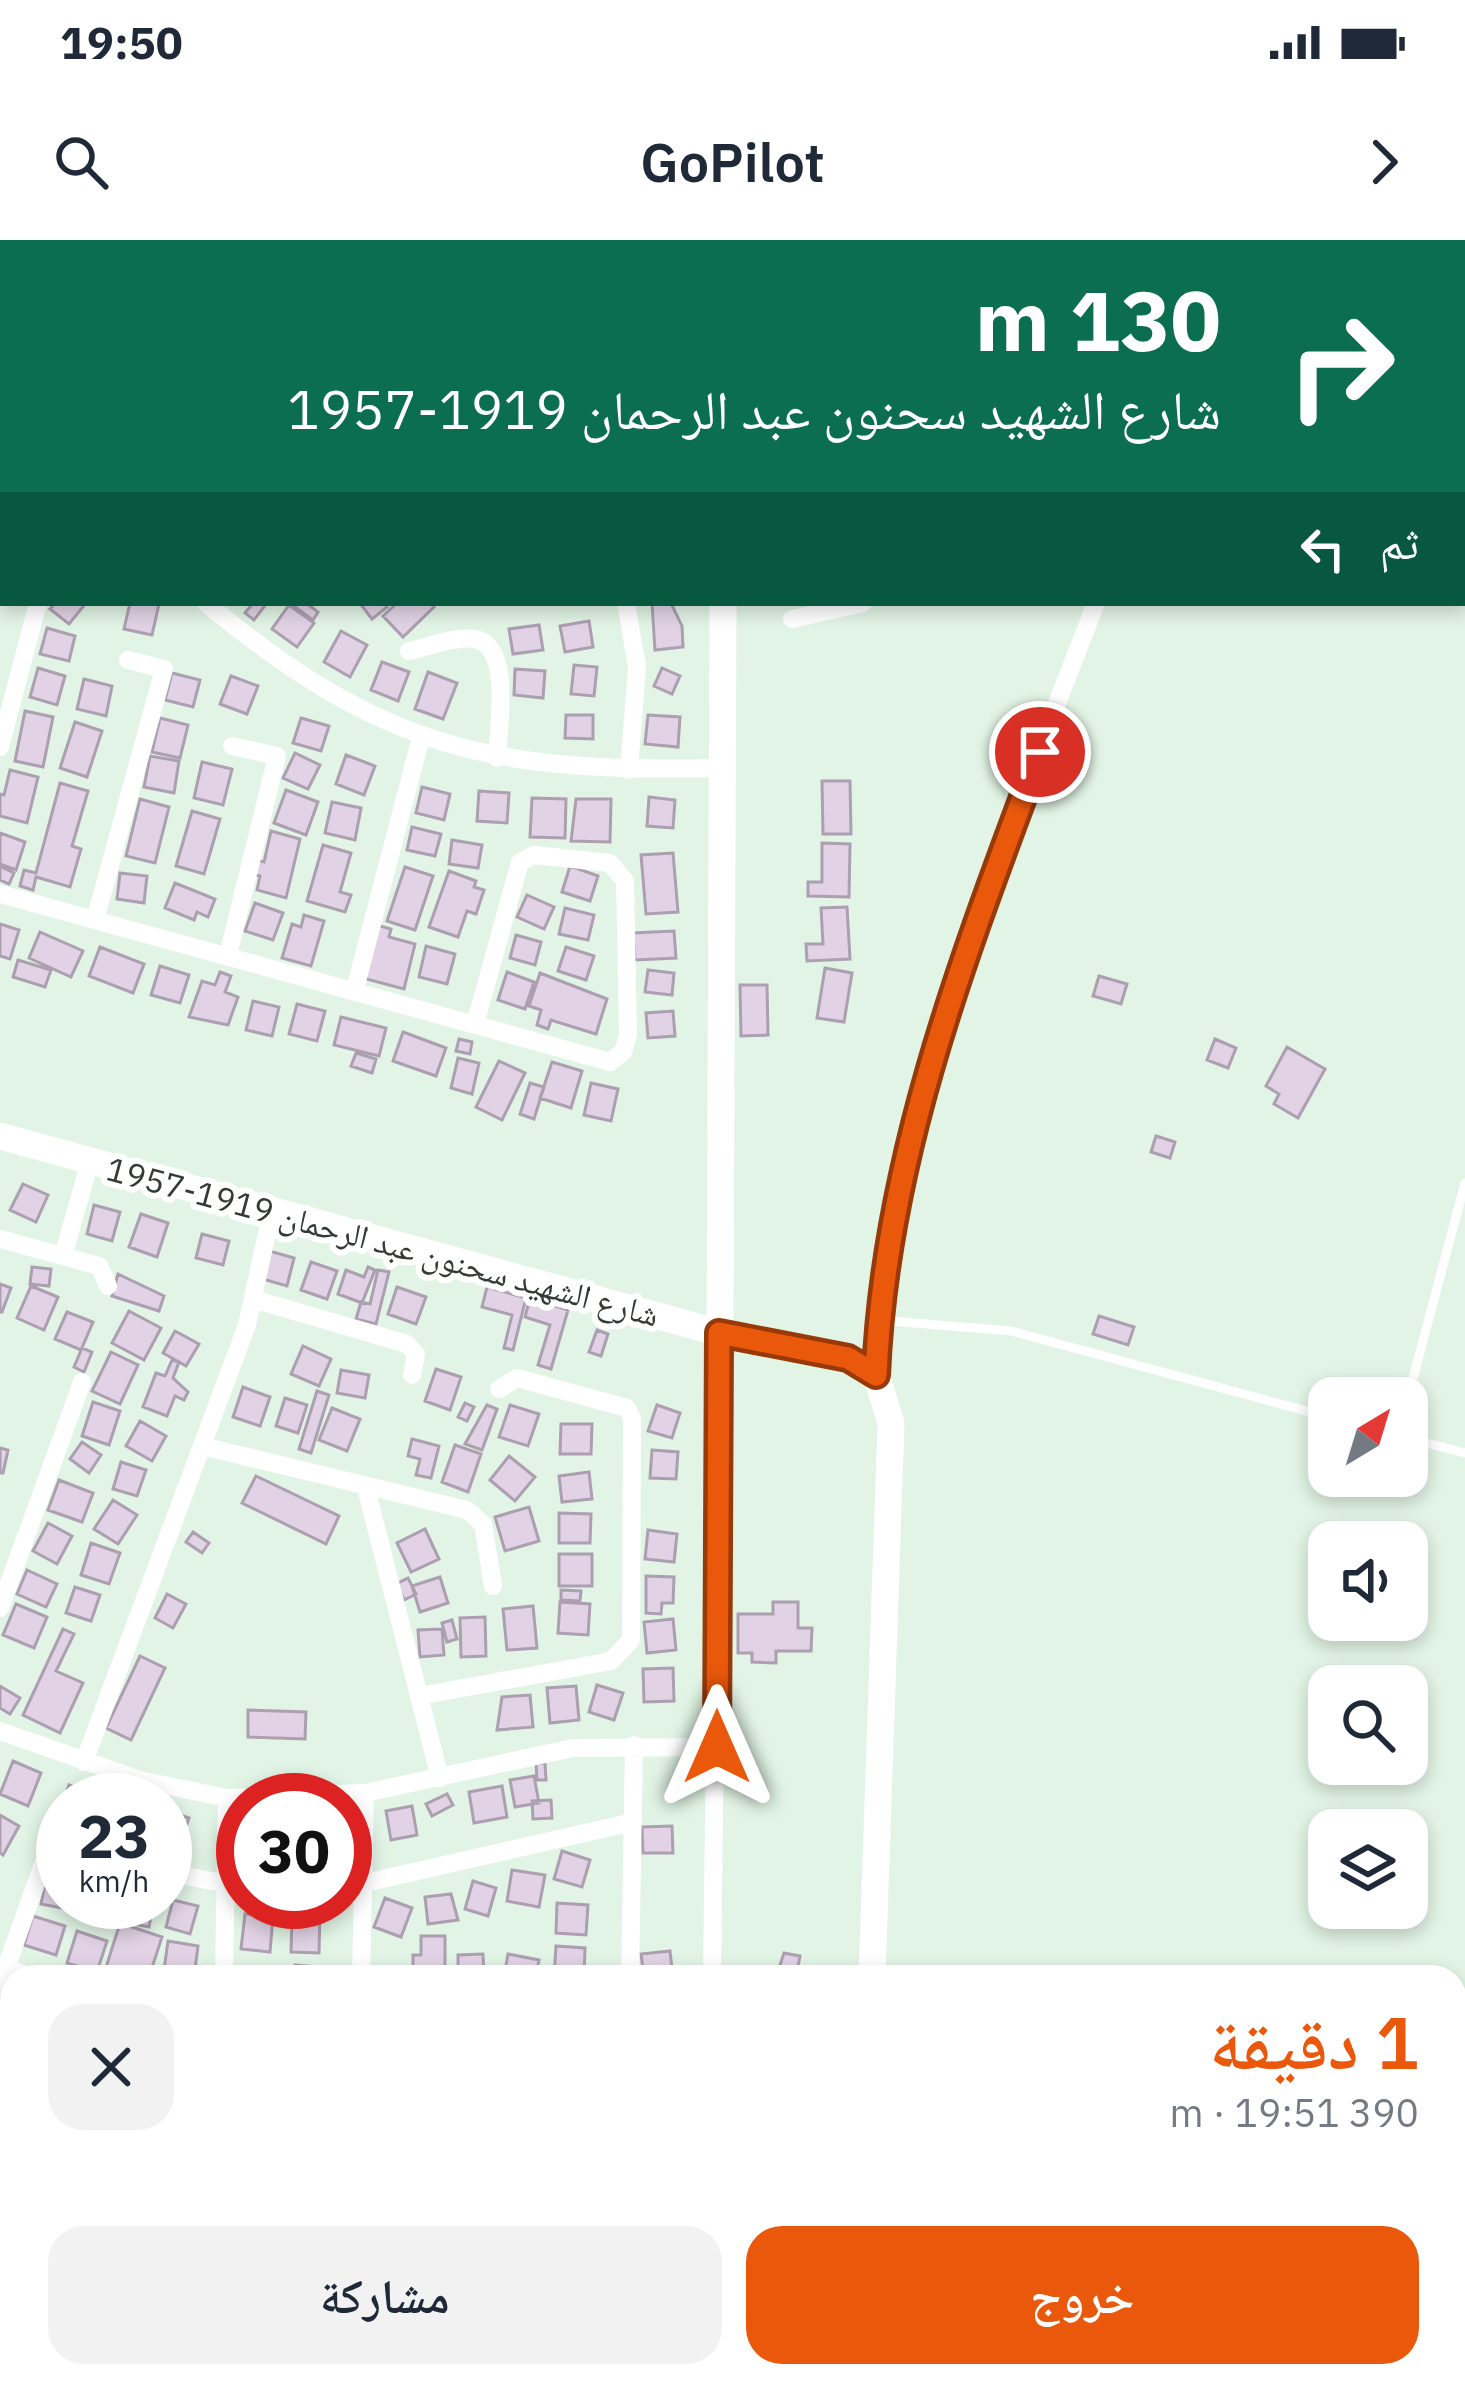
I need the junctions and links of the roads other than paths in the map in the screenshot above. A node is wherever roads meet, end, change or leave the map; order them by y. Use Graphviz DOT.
graph roads {
  1 [pos="37,606"];
  2 [pos="210,606"];
  3 [pos="627,606"];
  4 [pos="723,606"];
  5 [pos="849,606"];
  6 [pos="1095,606"];
  7 [pos="792,619"];
  8 [pos="409,651"];
  9 [pos="128,660"];
  10 [pos="421,737"];
  11 [pos="232,746"];
  12 [pos="0,747"];
  13 [pos="497,758"];
  14 [pos="724,768"];
  15 [pos="629,770"];
  16 [pos="0,895"];
  17 [pos="95,920"];
  18 [pos="228,955"];
  19 [pos="355,989"];
  20 [pos="476,1021"];
  21 [pos="0,1136"];
  22 [pos="90,1161"];
  23 [pos="1465,1184"];
  24 [pos="272,1210"];
  25 [pos="0,1238"];
  26 [pos="63,1256"];
  27 [pos="108,1286"];
  28 [pos="254,1299"];
  29 [pos="878,1320"];
  30 [pos="719,1333"];
  31 [pos="412,1375"];
  32 [pos="876,1375"];
  33 [pos="1413,1377"];
  34 [pos="82,1382"];
  35 [pos="500,1389"];
  36 [pos="1308,1411"];
  37 [pos="1428,1443"];
  38 [pos="206,1447"];
  39 [pos="1465,1453"];
  40 [pos="366,1488"];
  41 [pos="493,1586"];
  42 [pos="0,1608"];
  43 [pos="419,1696"];
  44 [pos="0,1731"];
  45 [pos="634,1745"];
  46 [pos="717,1747"];
  47 [pos="84,1762"];
  48 [pos="440,1778"];
  49 [pos="372,1792"];
  50 [pos="216,1795"];
  51 [pos="633,1822"];
  52 [pos="372,1881"];
  53 [pos="36,1884"];
  54 [pos="226,1929"];
  55 [pos="363,1929"];
  56 [pos="7,1965"];
  57 [pos="224,1965"];
  58 [pos="362,1965"];
  59 [pos="630,1965"];
  60 [pos="712,1965"];
  61 [pos="872,1965"];
  1 -- 12 [label="street"];
  2 -- 10 [label="street"];
  3 -- 15 [label="street"];
  4 -- 14 [label="street"];
  5 -- 7 [label="street"];
  6 -- 29 [label="street"];
  8 -- 13 [label="street"];
  9 -- 17 [label="street"];
  10 -- 13 [label="street"];
  10 -- 19 [label="street"];
  11 -- 18 [label="street"];
  13 -- 15 [label="street"];
  14 -- 15 [label="street"];
  14 -- 30 [label="street"];
  16 -- 17 [label="street"];
  17 -- 18 [label="street"];
  18 -- 19 [label="street"];
  19 -- 20 [label="street"];
  20 -- 20 [label="street"];
  21 -- 22 [label="street, شارع الشهيد سحنون عبد الرحمان 1919-1957"];
  22 -- 24 [label="street, شارع الشهيد سحنون عبد الرحمان 1919-1957"];
  22 -- 26 [label="street"];
  23 -- 33 [label="lane"];
  24 -- 28 [label="street"];
  24 -- 30 [label="street, شارع الشهيد سحنون عبد الرحمان 1919-1957"];
  25 -- 26 [label="street"];
  26 -- 27 [label="street"];
  28 -- 31 [label="street"];
  28 -- 38 [label="street"];
  29 -- 32 [label="street"];
  29 -- 36 [label="lane"];
  30 -- 32 [label="street, شارع الشهيد سحنون عبد الرحمان 1919-1957"];
  30 -- 46 [label="street"];
  32 -- 61 [label="street"];
  34 -- 42 [label="street"];
  35 -- 43 [label="street"];
  37 -- 39 [label="lane"];
  38 -- 40 [label="street"];
  38 -- 47 [label="street"];
  40 -- 41 [label="street"];
  40 -- 43 [label="street"];
  43 -- 48 [label="street"];
  44 -- 47 [label="street"];
  45 -- 46 [label="street"];
  45 -- 48 [label="street"];
  45 -- 51 [label="street"];
  46 -- 60 [label="street"];
  47 -- 50 [label="street"];
  48 -- 49 [label="street"];
  51 -- 52 [label="street"];
  51 -- 59 [label="street"];
  53 -- 56 [label="street"];
  54 -- 57 [label="street"];
  55 -- 58 [label="street"];
}
